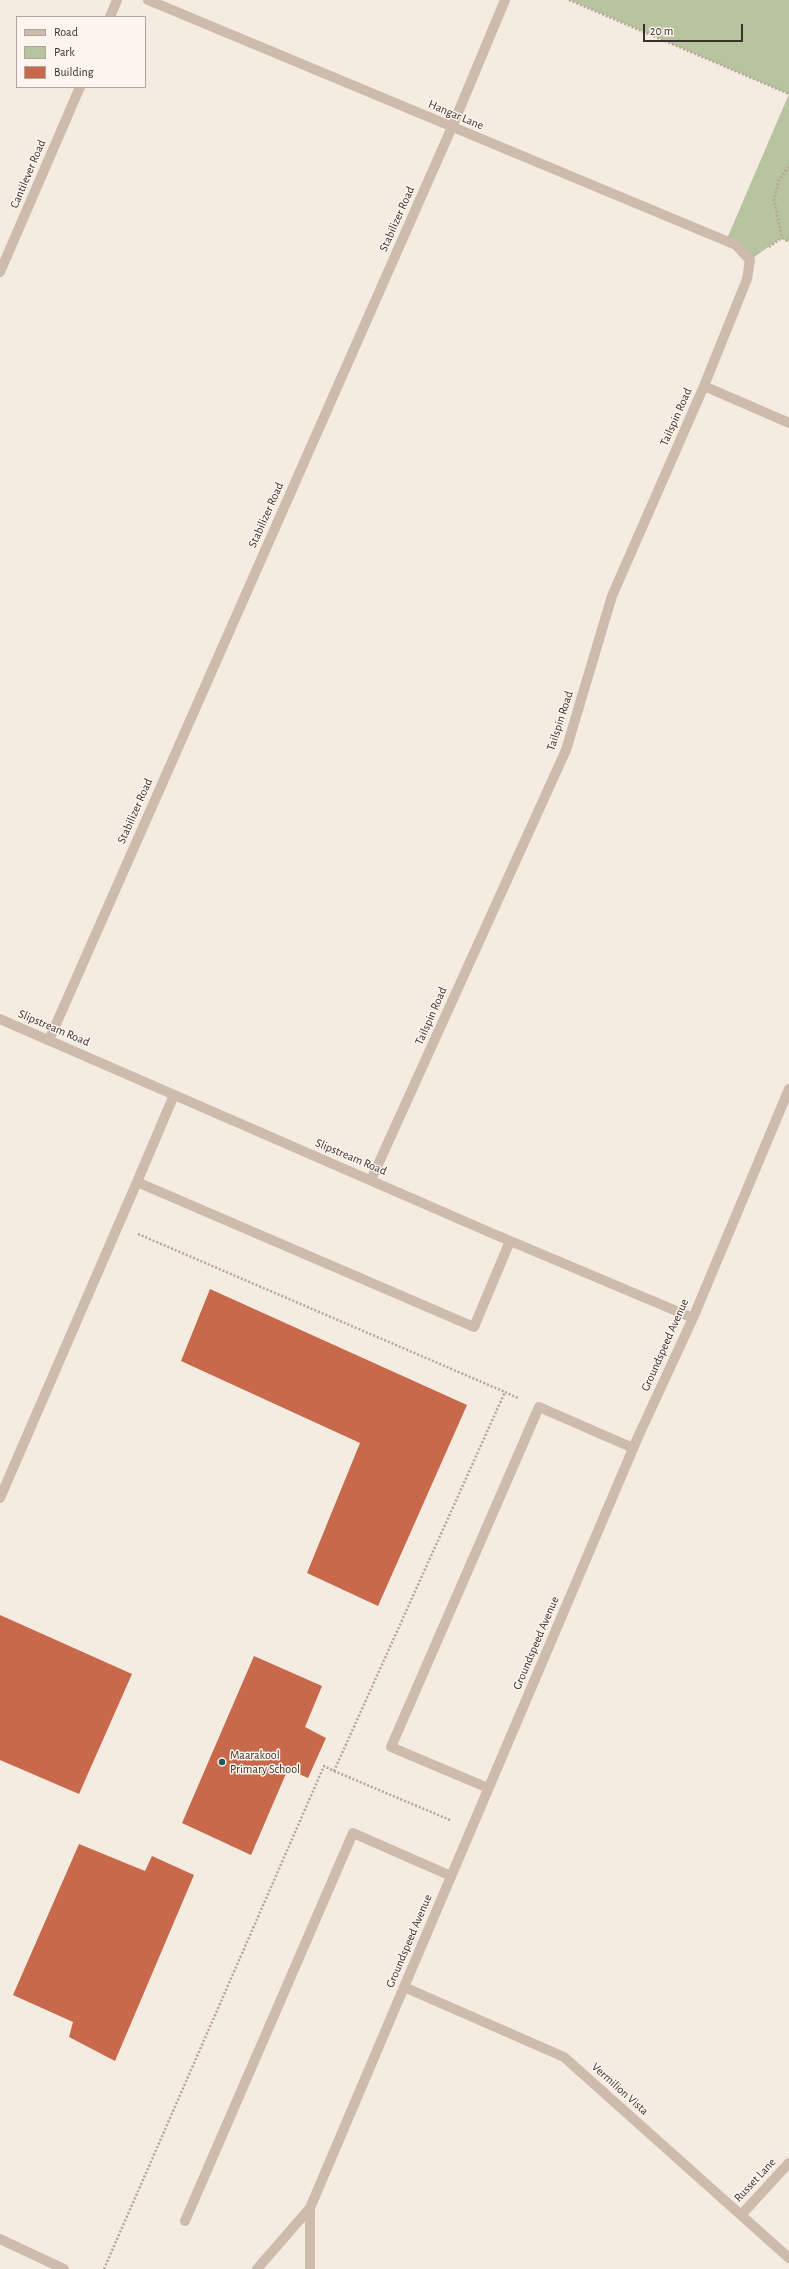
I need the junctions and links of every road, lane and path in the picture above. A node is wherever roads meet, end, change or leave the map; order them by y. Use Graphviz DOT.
graph roads {
  1 [pos="117,0"];
  2 [pos="148,0"];
  3 [pos="505,0"];
  4 [pos="569,0"];
  5 [pos="110,16"];
  6 [pos="80,88"];
  7 [pos="789,94"];
  8 [pos="452,127"];
  9 [pos="789,167"];
  10 [pos="789,242"];
  11 [pos="750,260"];
  12 [pos="0,272"];
  13 [pos="704,386"];
  14 [pos="789,423"];
  15 [pos="0,1019"];
  16 [pos="49,1040"];
  17 [pos="789,1089"];
  18 [pos="174,1095"];
  19 [pos="371,1180"];
  20 [pos="137,1182"];
  21 [pos="118,1226"];
  22 [pos="510,1241"];
  23 [pos="693,1318"];
  24 [pos="505,1392"];
  25 [pos="539,1407"];
  26 [pos="633,1448"];
  27 [pos="0,1498"];
  28 [pos="334,1771"];
  29 [pos="488,1788"];
  30 [pos="471,1829"];
  31 [pos="451,1876"];
  32 [pos="404,1988"];
  33 [pos="789,2163"];
  34 [pos="310,2208"];
  35 [pos="741,2215"];
  36 [pos="185,2221"];
  37 [pos="0,2239"];
  38 [pos="789,2258"];
  39 [pos="64,2269"];
  40 [pos="104,2269"];
  41 [pos="257,2269"];
  42 [pos="310,2269"];
  1 -- 5 [label="street"];
  2 -- 8 [label="street, Hangar Lane"];
  3 -- 8 [label="street, Stabilizer Road"];
  4 -- 7 [label="path"];
  6 -- 12 [label="street, Cantilever Road"];
  8 -- 11 [label="street, Hangar Lane"];
  8 -- 16 [label="street, Stabilizer Road"];
  9 -- 10 [label="path"];
  11 -- 13 [label="street, Tailspin Road"];
  13 -- 14 [label="street"];
  13 -- 19 [label="street, Tailspin Road"];
  15 -- 16 [label="street, Slipstream Road"];
  16 -- 18 [label="street, Slipstream Road"];
  17 -- 23 [label="street, Groundspeed Avenue"];
  18 -- 19 [label="street, Slipstream Road"];
  18 -- 20 [label="street"];
  19 -- 22 [label="street, Slipstream Road"];
  20 -- 21 [label="street"];
  20 -- 22 [label="street"];
  21 -- 24 [label="path"];
  21 -- 27 [label="street"];
  22 -- 23 [label="street, Slipstream Road"];
  23 -- 26 [label="street, Groundspeed Avenue"];
  24 -- 25 [label="path"];
  24 -- 28 [label="path"];
  25 -- 26 [label="street"];
  25 -- 29 [label="street"];
  26 -- 29 [label="street, Groundspeed Avenue"];
  28 -- 30 [label="path"];
  28 -- 40 [label="path"];
  29 -- 30 [label="street, Groundspeed Avenue"];
  30 -- 31 [label="street, Groundspeed Avenue"];
  31 -- 32 [label="street, Groundspeed Avenue"];
  31 -- 36 [label="street"];
  32 -- 34 [label="street, Groundspeed Avenue"];
  32 -- 35 [label="street, Vermilion Vista"];
  33 -- 35 [label="street, Russet Lane"];
  34 -- 41 [label="street, Groundspeed Avenue"];
  34 -- 42 [label="street, Groundspeed Avenue"];
  35 -- 38 [label="street, Vermilion Vista"];
  37 -- 39 [label="street"];
}
